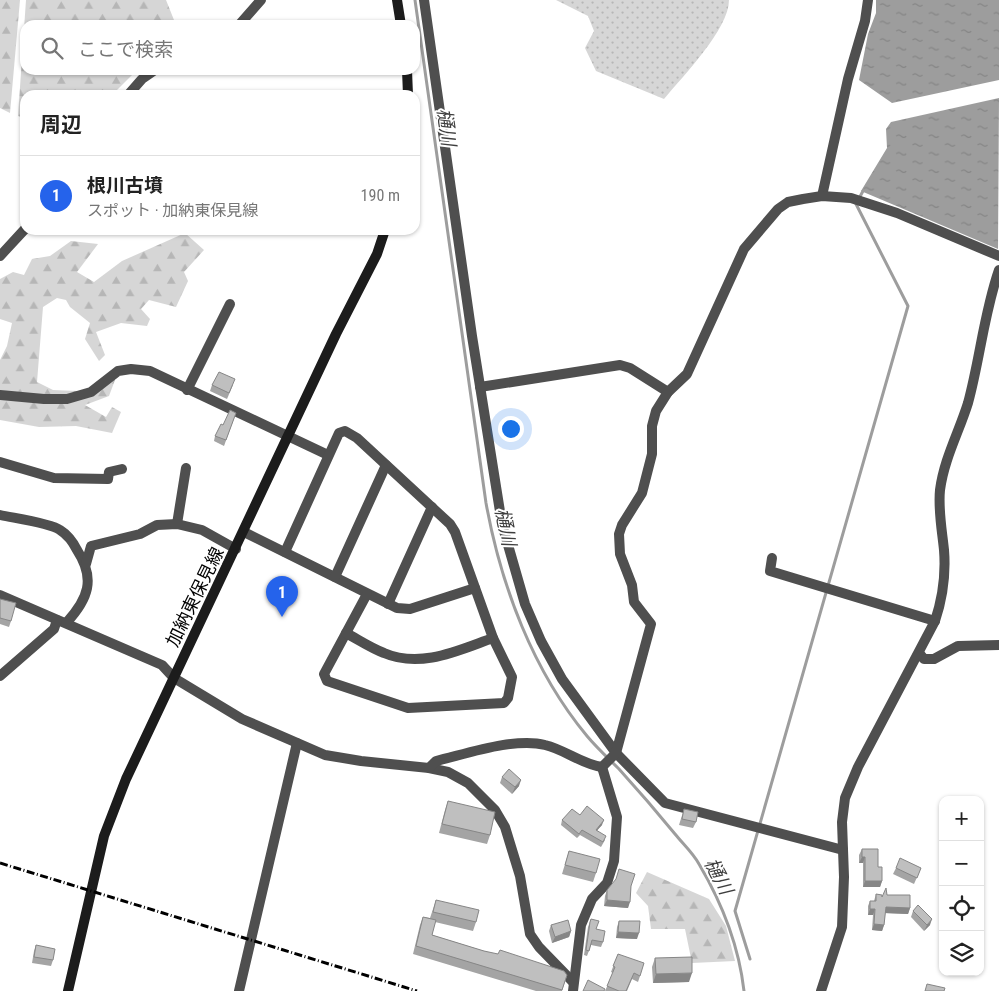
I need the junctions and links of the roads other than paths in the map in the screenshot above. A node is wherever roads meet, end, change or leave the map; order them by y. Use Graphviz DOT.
graph roads {
  1 [pos="261,0"];
  2 [pos="397,0"];
  3 [pos="424,0"];
  4 [pos="868,0"];
  5 [pos="243,20"];
  6 [pos="400,20"];
  7 [pos="148,75"];
  8 [pos="407,75"];
  9 [pos="132,90"];
  10 [pos="408,90"];
  11 [pos="822,196"];
  12 [pos="20,234"];
  13 [pos="383,235"];
  14 [pos="0,256"];
  15 [pos="999,256"];
  16 [pos="999,270"];
  17 [pos="230,304"];
  18 [pos="480,387"];
  19 [pos="187,390"];
  20 [pos="668,392"];
  21 [pos="0,395"];
  22 [pos="287,437"];
  23 [pos="328,455"];
  24 [pos="0,462"];
  25 [pos="386,464"];
  26 [pos="186,468"];
  27 [pos="122,469"];
  28 [pos="432,507"];
  29 [pos="0,515"];
  30 [pos="177,524"];
  31 [pos="244,532"];
  32 [pos="236,549"];
  33 [pos="285,552"];
  34 [pos="772,558"];
  35 [pos="86,564"];
  36 [pos="336,578"];
  37 [pos="475,588"];
  38 [pos="368,594"];
  39 [pos="0,595"];
  40 [pos="388,604"];
  41 [pos="62,621"];
  42 [pos="936,621"];
  43 [pos="346,633"];
  44 [pos="493,638"];
  45 [pos="999,645"];
  46 [pos="919,653"];
  47 [pos="0,676"];
  48 [pos="174,678"];
  49 [pos="297,743"];
  50 [pos="615,754"];
  51 [pos="603,766"];
  52 [pos="430,768"];
  53 [pos="843,850"];
  54 [pos="573,987"];
  55 [pos="68,991"];
  56 [pos="239,991"];
  57 [pos="823,991"];
  1 -- 5 [label="street"];
  2 -- 6 [label="main road"];
  3 -- 18 [label="street"];
  4 -- 11 [label="street"];
  7 -- 9 [label="street"];
  8 -- 10 [label="main road"];
  11 -- 15 [label="street"];
  11 -- 20 [label="street"];
  12 -- 14 [label="street"];
  13 -- 22 [label="main road, 加納東保見線"];
  16 -- 42 [label="street"];
  17 -- 19 [label="street"];
  18 -- 20 [label="street"];
  18 -- 50 [label="street"];
  19 -- 21 [label="street"];
  19 -- 22 [label="street"];
  20 -- 50 [label="street"];
  22 -- 23 [label="street"];
  22 -- 31 [label="main road, 加納東保見線"];
  23 -- 25 [label="street"];
  23 -- 33 [label="street"];
  24 -- 27 [label="street"];
  25 -- 28 [label="street"];
  25 -- 36 [label="street"];
  26 -- 30 [label="street"];
  28 -- 37 [label="street"];
  28 -- 40 [label="street"];
  29 -- 35 [label="street"];
  30 -- 32 [label="street"];
  30 -- 35 [label="street"];
  31 -- 32 [label="main road, 加納東保見線"];
  31 -- 33 [label="street"];
  32 -- 48 [label="main road, 加納東保見線"];
  33 -- 36 [label="street"];
  34 -- 42 [label="street"];
  35 -- 41 [label="street"];
  36 -- 38 [label="street"];
  37 -- 40 [label="street"];
  37 -- 44 [label="street"];
  38 -- 40 [label="street"];
  38 -- 43 [label="street"];
  39 -- 41 [label="street"];
  41 -- 47 [label="street"];
  41 -- 48 [label="street"];
  42 -- 46 [label="street"];
  43 -- 44 [label="street"];
  43 -- 44 [label="street"];
  45 -- 46 [label="street"];
  46 -- 53 [label="street"];
  48 -- 49 [label="street"];
  48 -- 55 [label="main road, 加納東保見線"];
  49 -- 52 [label="street"];
  49 -- 56 [label="street"];
  50 -- 51 [label="street"];
  50 -- 53 [label="street"];
  51 -- 52 [label="street"];
  51 -- 54 [label="street"];
  52 -- 54 [label="street"];
  53 -- 57 [label="street"];
}
